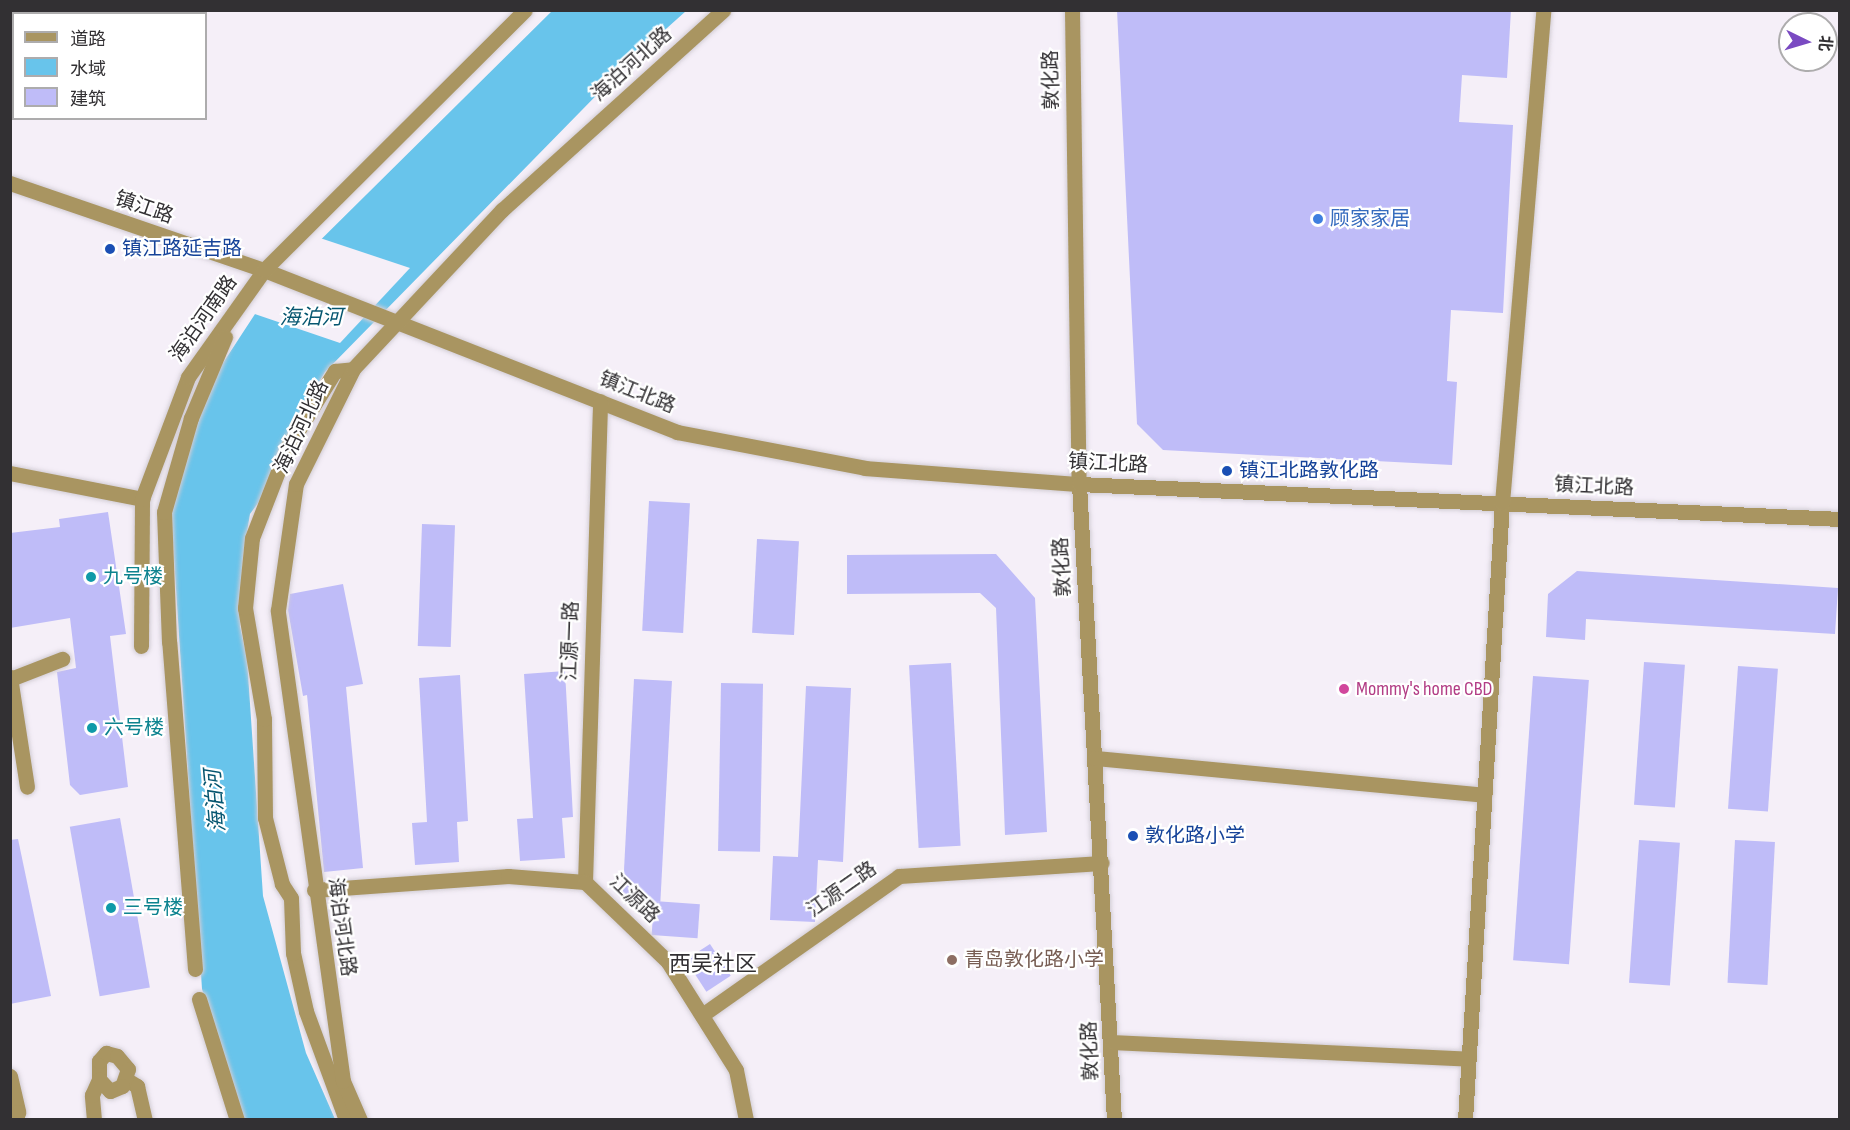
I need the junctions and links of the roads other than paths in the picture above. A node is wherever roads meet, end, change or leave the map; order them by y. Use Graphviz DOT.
graph roads {
  1 [pos="525,10"];
  2 [pos="723,10"];
  3 [pos="1072,10"];
  4 [pos="1543,10"];
  5 [pos="10,183"];
  6 [pos="264,270"];
  7 [pos="235,312"];
  8 [pos="399,322"];
  9 [pos="353,369"];
  10 [pos="600,401"];
  11 [pos="10,473"];
  12 [pos="1079,484"];
  13 [pos="142,499"];
  14 [pos="1502,503"];
  15 [pos="1839,519"];
  16 [pos="141,646"];
  17 [pos="62,659"];
  18 [pos="12,677"];
  19 [pos="1095,758"];
  20 [pos="27,787"];
  21 [pos="1484,795"];
  22 [pos="1102,863"];
  23 [pos="585,882"];
  24 [pos="314,890"];
  25 [pos="195,969"];
  26 [pos="199,999"];
  27 [pos="702,1015"];
  28 [pos="1113,1042"];
  29 [pos="1468,1059"];
  30 [pos="10,1076"];
  31 [pos="99,1079"];
  32 [pos="126,1080"];
  33 [pos="16,1119"];
  34 [pos="94,1119"];
  35 [pos="145,1119"];
  36 [pos="237,1119"];
  37 [pos="346,1119"];
  38 [pos="360,1119"];
  39 [pos="746,1119"];
  40 [pos="1114,1119"];
  41 [pos="1465,1119"];
  1 -- 6 [label="street, 海泊河南路"];
  2 -- 8 [label="street, 海泊河北路"];
  3 -- 12 [label="street, 敦化路"];
  4 -- 14 [label="street"];
  5 -- 6 [label="street, 镇江路"];
  6 -- 7 [label="street, 海泊河南路"];
  6 -- 8 [label="street, 镇江路"];
  7 -- 13 [label="street, 海泊河南路"];
  7 -- 25 [label="street"];
  8 -- 9 [label="street, 海泊河北路"];
  8 -- 10 [label="street, 镇江北路"];
  9 -- 24 [label="street, 海泊河北路"];
  9 -- 37 [label="street"];
  10 -- 12 [label="street, 镇江北路"];
  10 -- 23 [label="street, 江源一路"];
  11 -- 13 [label="street"];
  12 -- 14 [label="street, 镇江北路"];
  12 -- 19 [label="street, 敦化路"];
  13 -- 16 [label="street, 海泊河南路"];
  14 -- 15 [label="street, 镇江北路"];
  14 -- 21 [label="street"];
  17 -- 18 [label="street"];
  18 -- 20 [label="street"];
  19 -- 21 [label="street"];
  19 -- 22 [label="street, 敦化路"];
  21 -- 29 [label="street"];
  22 -- 27 [label="street, 江源二路"];
  22 -- 28 [label="street, 敦化路"];
  23 -- 24 [label="street, 江源路"];
  23 -- 27 [label="street, 江源路"];
  24 -- 38 [label="street, 海泊河北路"];
  26 -- 36 [label="street"];
  27 -- 39 [label="street, 江源路"];
  28 -- 29 [label="street"];
  28 -- 40 [label="street, 敦化路"];
  29 -- 41 [label="street"];
  30 -- 33 [label="street"];
  31 -- 32 [label="street"];
  31 -- 32 [label="street"];
  31 -- 34 [label="street"];
  32 -- 35 [label="street"];
}
